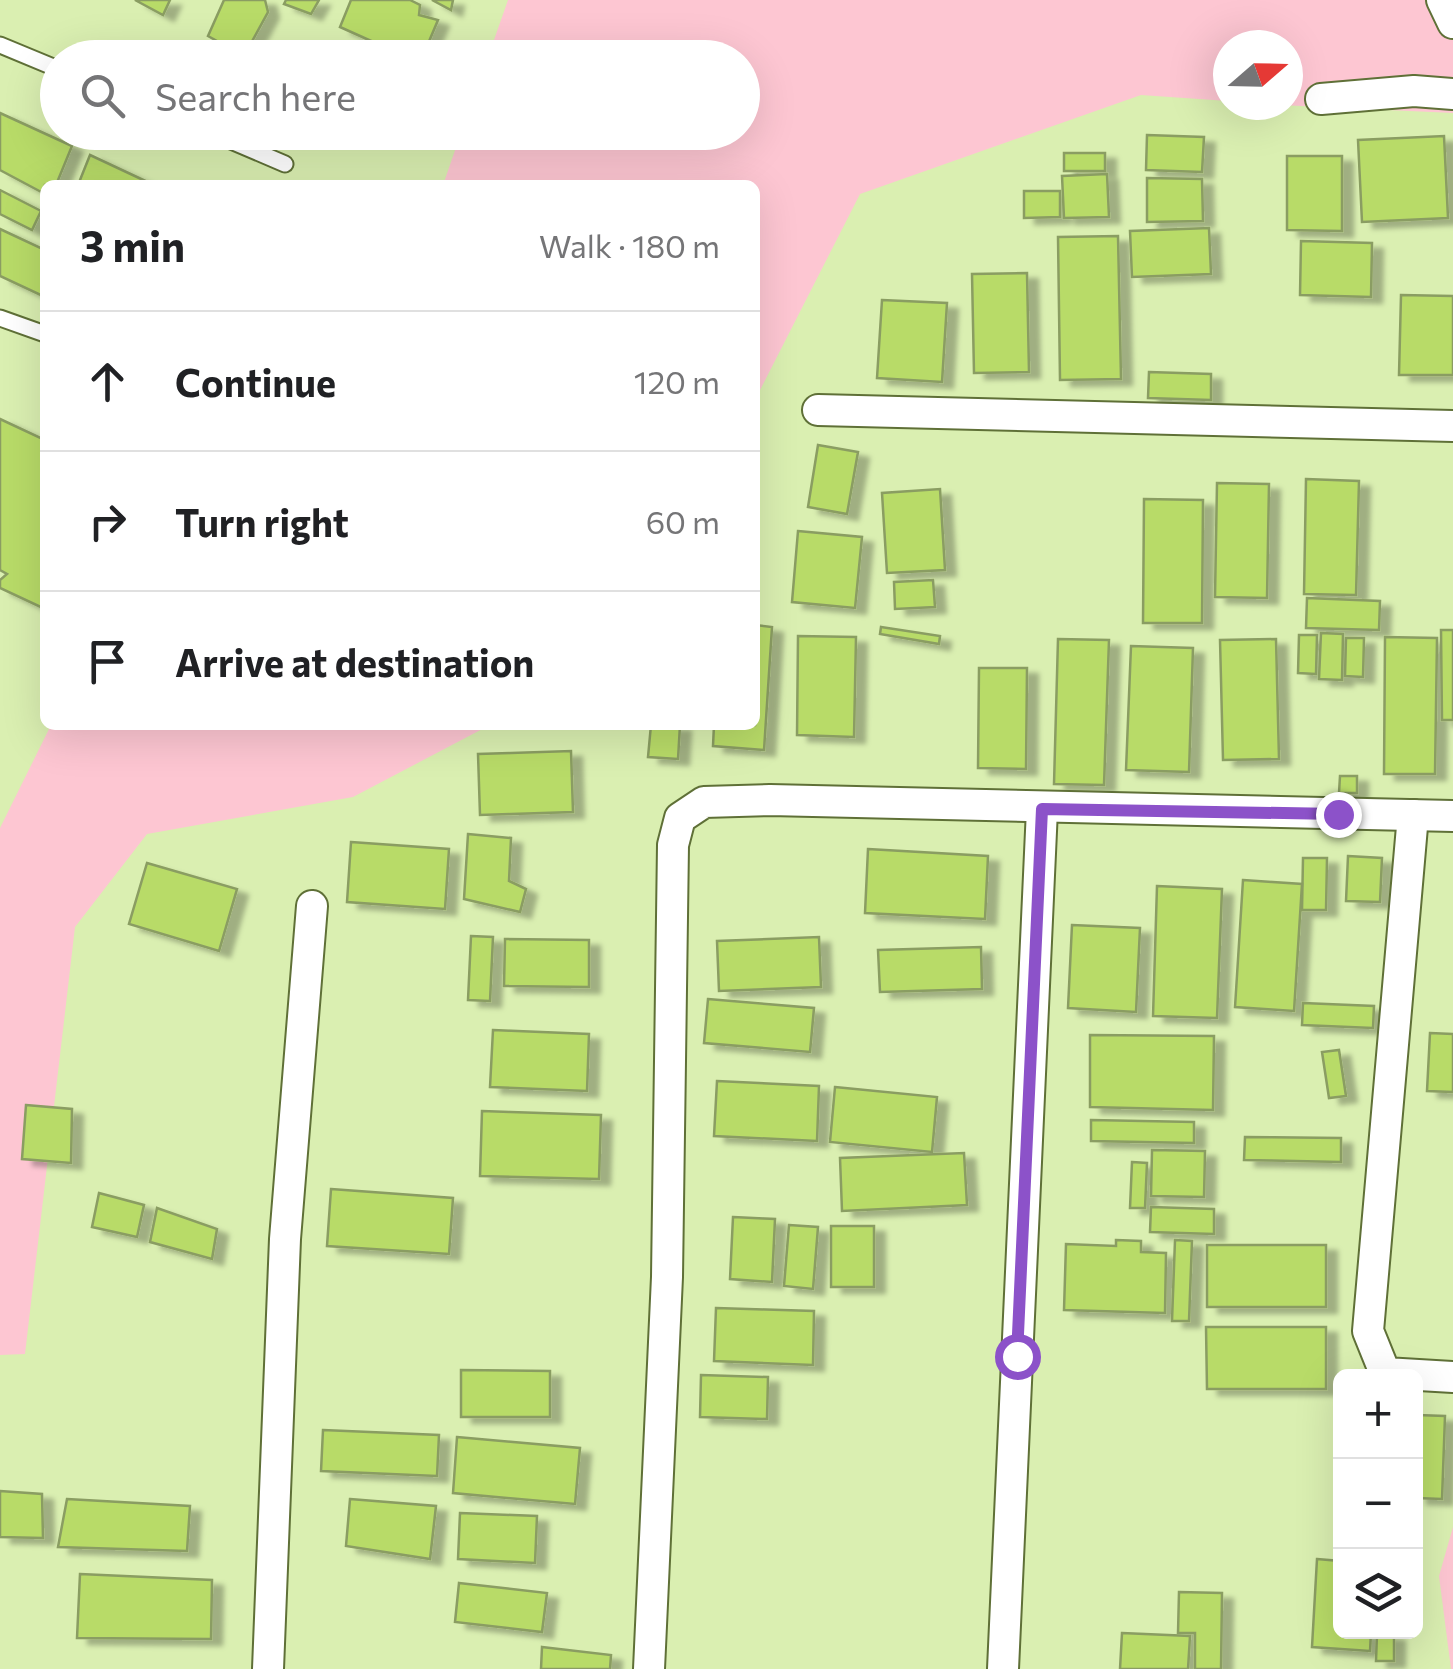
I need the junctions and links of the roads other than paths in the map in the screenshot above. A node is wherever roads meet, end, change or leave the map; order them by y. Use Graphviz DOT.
graph roads {
  1 [pos="1442,0"];
  2 [pos="1453,22"];
  3 [pos="0,45"];
  4 [pos="40,62"];
  5 [pos="1453,94"];
  6 [pos="1321,99"];
  7 [pos="252,150"];
  8 [pos="285,164"];
  9 [pos="0,318"];
  10 [pos="40,332"];
  11 [pos="818,410"];
  12 [pos="1453,426"];
  13 [pos="1042,809"];
  14 [pos="1413,814"];
  15 [pos="1453,816"];
  16 [pos="312,906"];
  17 [pos="1453,1378"];
  18 [pos="268,1669"];
  19 [pos="649,1669"];
  20 [pos="1003,1669"];
  1 -- 2 [label="street"];
  3 -- 4 [label="lane"];
  5 -- 6 [label="street"];
  7 -- 8 [label="lane"];
  9 -- 10 [label="lane"];
  11 -- 12 [label="street"];
  13 -- 14 [label="street"];
  13 -- 19 [label="street"];
  13 -- 20 [label="street"];
  14 -- 15 [label="street"];
  14 -- 17 [label="street"];
  16 -- 18 [label="street"];
}
